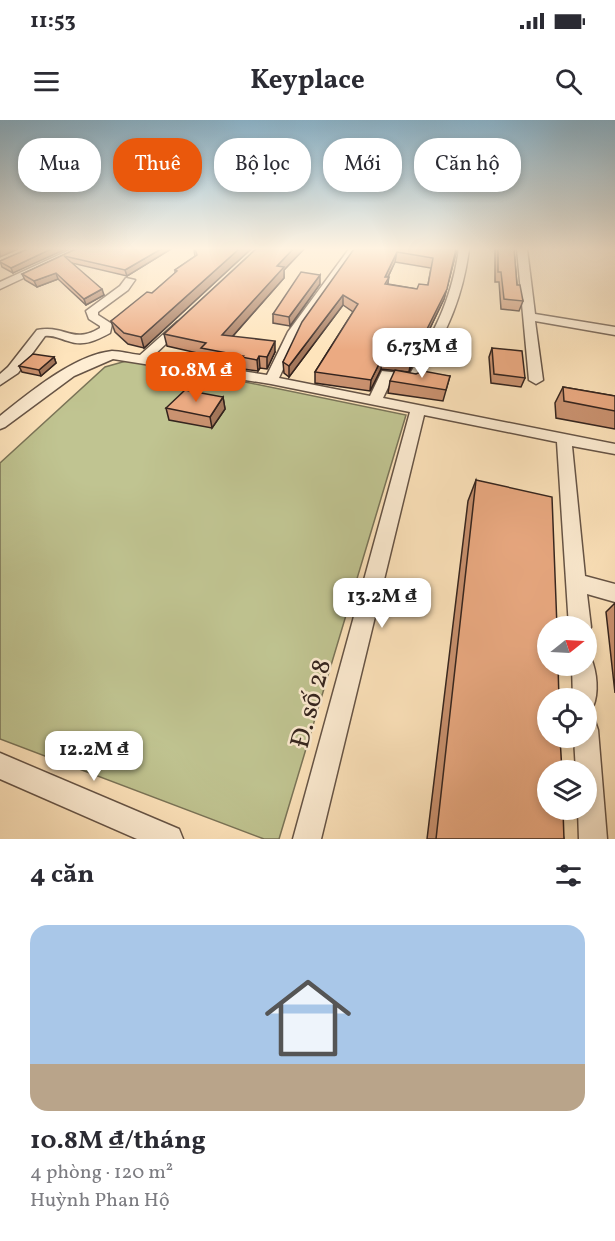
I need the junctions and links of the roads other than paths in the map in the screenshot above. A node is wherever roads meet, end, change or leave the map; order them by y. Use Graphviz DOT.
graph roads {
  1 [pos="128,283"];
  2 [pos="330,283"];
  3 [pos="459,283"];
  4 [pos="526,283"];
  5 [pos="194,312"];
  6 [pos="529,316"];
  7 [pos="615,331"];
  8 [pos="92,340"];
  9 [pos="104,356"];
  10 [pos="143,359"];
  11 [pos="270,380"];
  12 [pos="536,380"];
  13 [pos="0,381"];
  14 [pos="375,401"];
  15 [pos="418,410"];
  16 [pos="0,424"];
  17 [pos="564,439"];
  18 [pos="615,449"];
  19 [pos="578,583"];
  20 [pos="615,593"];
  21 [pos="580,616"];
  22 [pos="587,748"];
  23 [pos="0,766"];
  24 [pos="169,839"];
  25 [pos="307,839"];
  26 [pos="593,839"];
  1 -- 8 [label="street"];
  2 -- 11 [label="street"];
  3 -- 14 [label="street"];
  4 -- 6 [label="street"];
  5 -- 10 [label="street"];
  6 -- 7 [label="street"];
  6 -- 12 [label="street"];
  8 -- 9 [label="street"];
  8 -- 13 [label="street"];
  9 -- 10 [label="street"];
  9 -- 16 [label="street"];
  10 -- 11 [label="street"];
  11 -- 14 [label="street"];
  14 -- 15 [label="street"];
  15 -- 17 [label="street"];
  15 -- 25 [label="street, Đ. số 28"];
  17 -- 18 [label="street"];
  17 -- 19 [label="street"];
  19 -- 20 [label="street"];
  19 -- 21 [label="street"];
  22 -- 26 [label="street"];
  23 -- 24 [label="street"];
}
